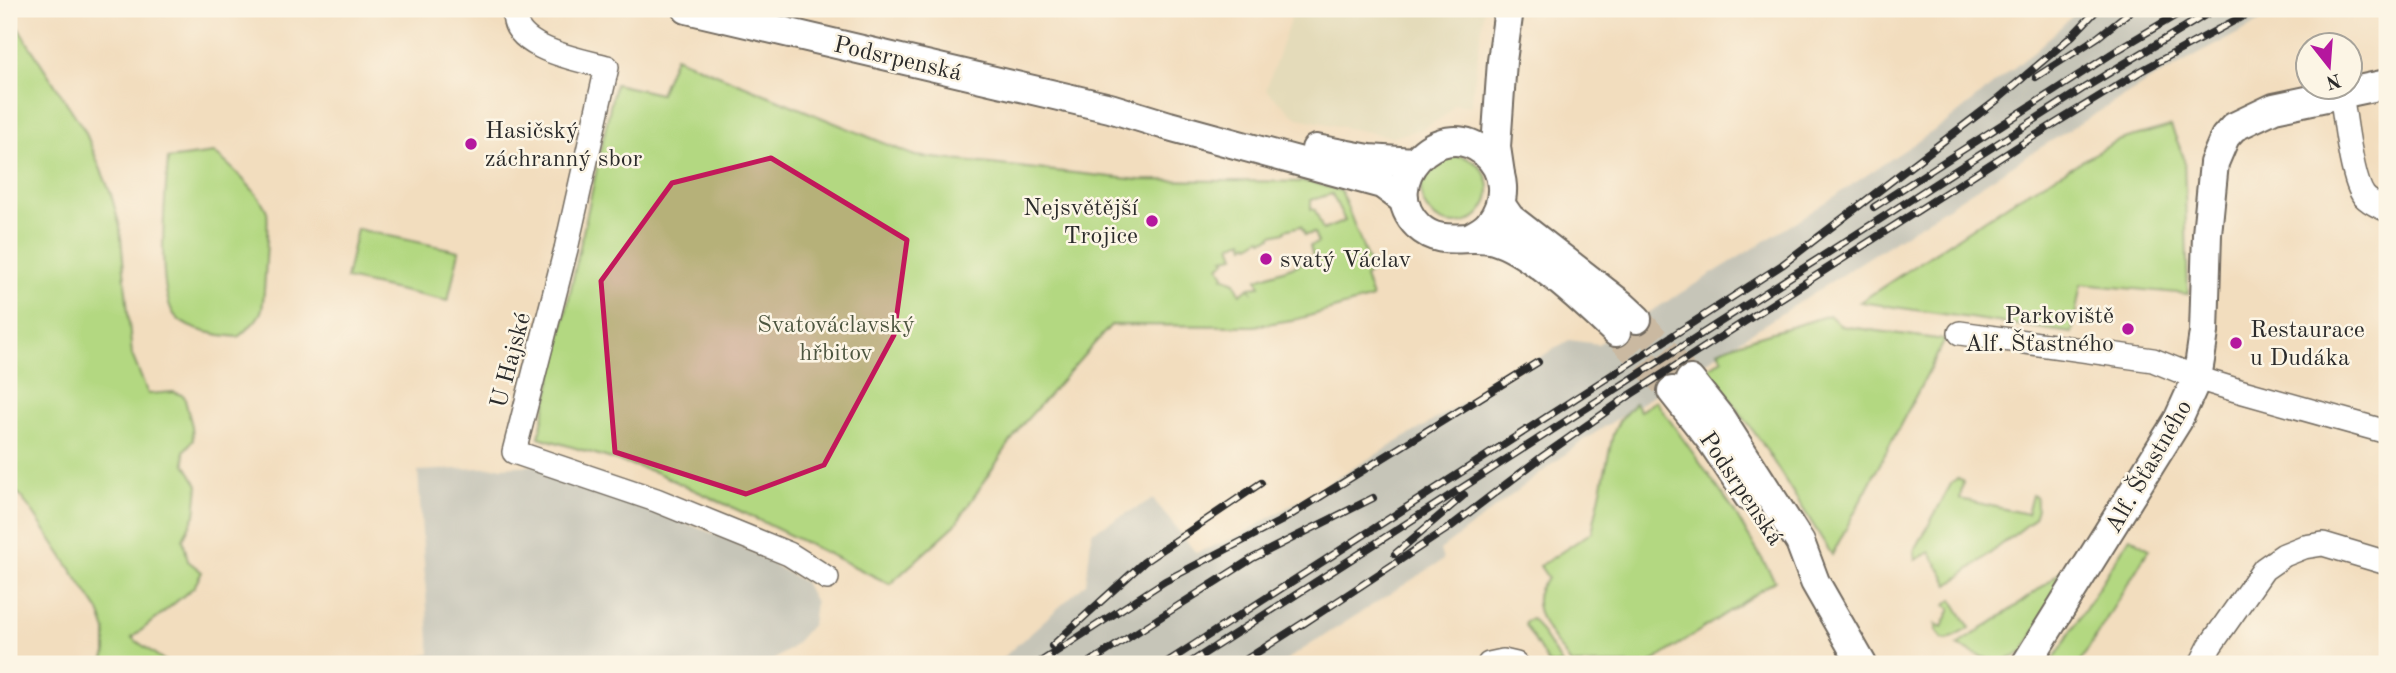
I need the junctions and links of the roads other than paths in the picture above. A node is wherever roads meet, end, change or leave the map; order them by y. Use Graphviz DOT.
graph roads {
  1 [pos="515,9"];
  2 [pos="687,9"];
  3 [pos="1509,9"];
  4 [pos="1502,61"];
  5 [pos="2387,84"];
  6 [pos="2364,88"];
  7 [pos="2301,102"];
  8 [pos="2343,102"];
  9 [pos="1110,108"];
  10 [pos="1454,142"];
  11 [pos="1414,162"];
  12 [pos="1501,177"];
  13 [pos="1404,200"];
  14 [pos="1501,205"];
  15 [pos="2387,210"];
  16 [pos="1469,238"];
  17 [pos="1961,333"];
  18 [pos="2197,378"];
  19 [pos="1681,386"];
  20 [pos="2387,432"];
  21 [pos="2387,564"];
  22 [pos="827,578"];
  23 [pos="1489,664"];
  24 [pos="1517,664"];
  25 [pos="1862,664"];
  26 [pos="2026,664"];
  27 [pos="2201,664"];
  1 -- 22 [label="street, U Hajské"];
  2 -- 9 [label="main road, Podsrpenská"];
  3 -- 4 [label="main road"];
  4 -- 10 [label="main road"];
  4 -- 12 [label="main road"];
  5 -- 6 [label="main road"];
  7 -- 18 [label="main road, Alf. Šťastného"];
  8 -- 15 [label="street"];
  9 -- 11 [label="main road, Podsrpenská"];
  9 -- 13 [label="main road, Podsrpenská"];
  10 -- 11 [label="main road"];
  10 -- 12 [label="main road"];
  11 -- 13 [label="main road"];
  12 -- 14 [label="main road"];
  13 -- 16 [label="main road, Podsrpenská"];
  14 -- 16 [label="main road"];
  14 -- 16 [label="main road, Podsrpenská"];
  17 -- 18 [label="street"];
  18 -- 20 [label="street"];
  18 -- 26 [label="main road, Alf. Šťastného"];
  19 -- 25 [label="main road, Podsrpenská"];
  21 -- 27 [label="street"];
  23 -- 24 [label="street"];
}
